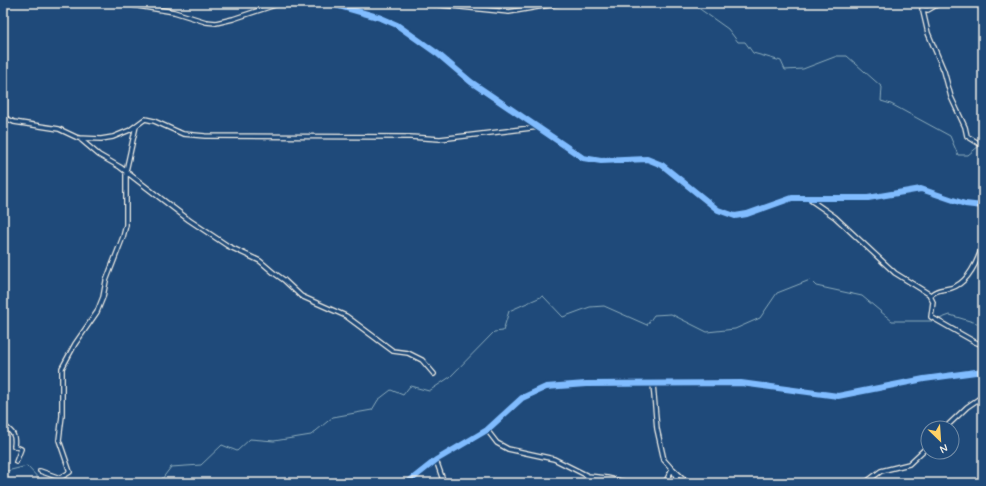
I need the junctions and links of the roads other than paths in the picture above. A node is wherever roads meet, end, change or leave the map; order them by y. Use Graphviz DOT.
graph roads {
  1 [pos="120,3"];
  2 [pos="281,3"];
  3 [pos="330,3"];
  4 [pos="339,3"];
  5 [pos="422,3"];
  6 [pos="561,3"];
  7 [pos="921,3"];
  8 [pos="940,3"];
  9 [pos="344,7"];
  10 [pos="922,9"];
  11 [pos="3,64"];
  12 [pos="4,118"];
  13 [pos="136,126"];
  14 [pos="539,127"];
  15 [pos="78,138"];
  16 [pos="983,146"];
  17 [pos="126,171"];
  18 [pos="809,198"];
  19 [pos="983,206"];
  20 [pos="983,244"];
  21 [pos="931,295"];
  22 [pos="983,345"];
  23 [pos="983,371"];
  24 [pos="434,374"];
  25 [pos="653,384"];
  26 [pos="983,396"];
  27 [pos="953,420"];
  28 [pos="3,425"];
  29 [pos="487,430"];
  30 [pos="920,454"];
  31 [pos="436,460"];
  32 [pos="16,462"];
  33 [pos="671,468"];
  34 [pos="40,471"];
  35 [pos="407,483"];
  36 [pos="444,483"];
  37 [pos="628,483"];
  38 [pos="665,483"];
  39 [pos="679,483"];
  40 [pos="688,483"];
  41 [pos="865,483"];
  1 -- 2 [label="street"];
  3 -- 9 [label="street"];
  4 -- 9 [label="street"];
  5 -- 6 [label="street"];
  7 -- 10 [label="street"];
  8 -- 10 [label="street"];
  9 -- 14 [label="street"];
  10 -- 16 [label="street"];
  11 -- 12 [label="street"];
  12 -- 15 [label="street"];
  13 -- 14 [label="street"];
  13 -- 15 [label="street"];
  13 -- 17 [label="street"];
  14 -- 18 [label="street"];
  15 -- 17 [label="street"];
  17 -- 24 [label="street"];
  17 -- 34 [label="street"];
  18 -- 19 [label="street"];
  18 -- 21 [label="street"];
  20 -- 21 [label="street"];
  21 -- 22 [label="street"];
  23 -- 25 [label="street"];
  25 -- 29 [label="street"];
  25 -- 33 [label="street"];
  26 -- 27 [label="street"];
  28 -- 32 [label="street"];
  29 -- 31 [label="street"];
  29 -- 37 [label="street"];
  30 -- 41 [label="street"];
  31 -- 35 [label="street"];
  31 -- 36 [label="street"];
  33 -- 38 [label="street"];
  33 -- 39 [label="street"];
  33 -- 40 [label="street"];
}
